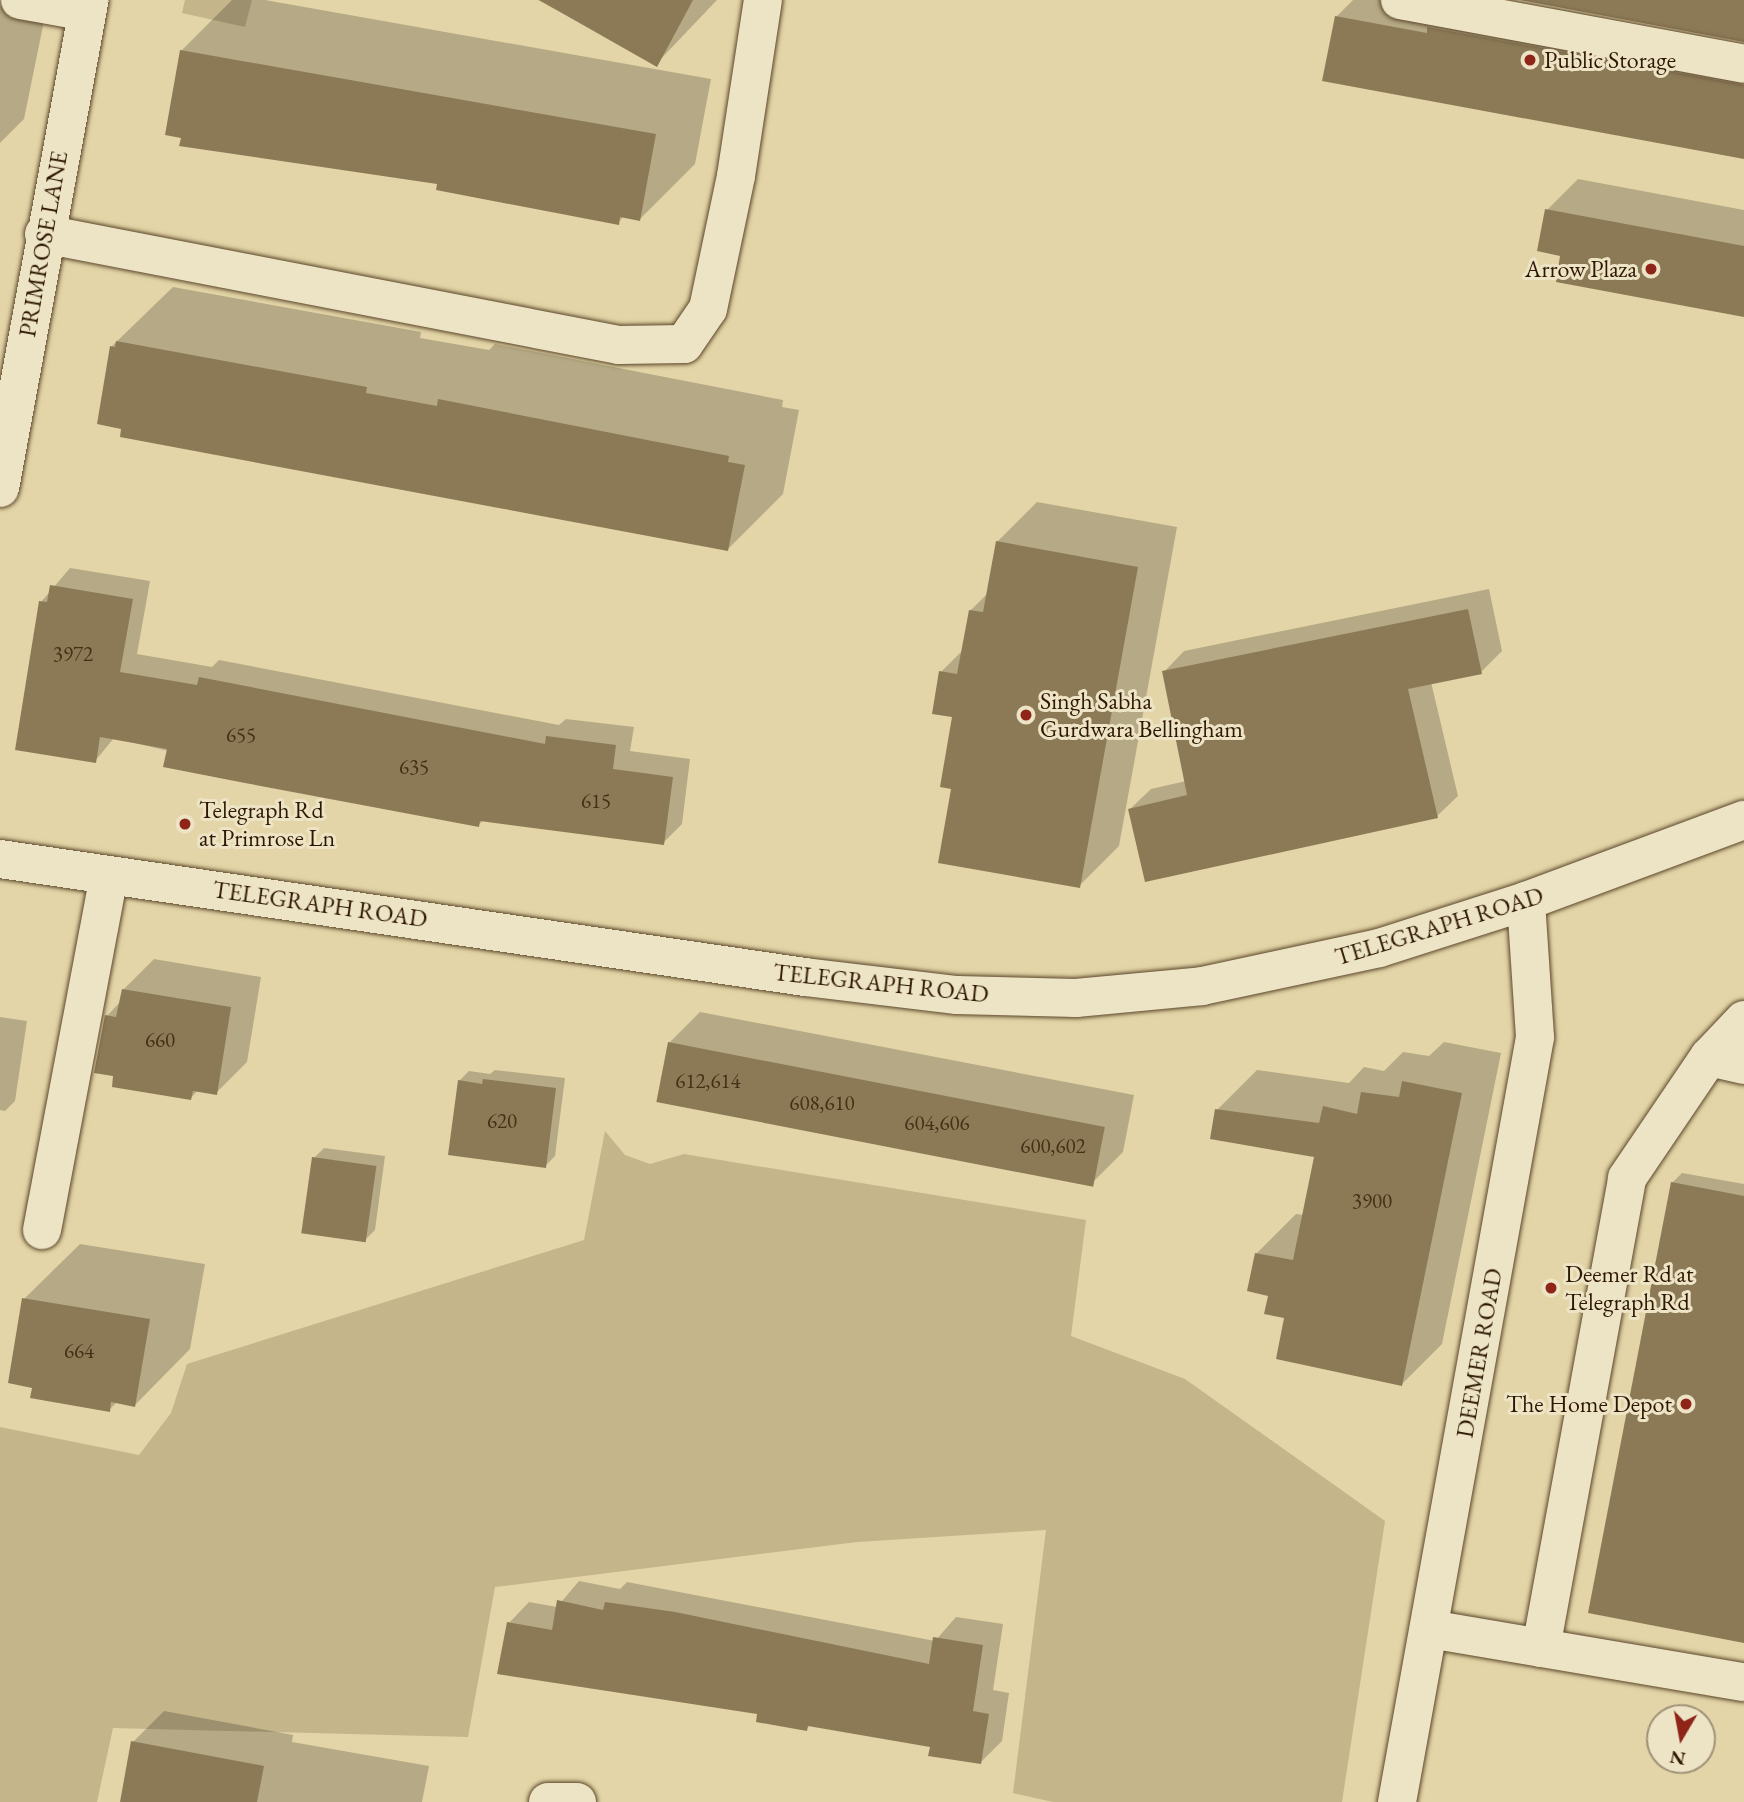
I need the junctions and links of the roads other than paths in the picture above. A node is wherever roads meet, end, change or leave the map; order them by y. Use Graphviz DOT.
graph roads {
  1 [pos="20,0"];
  2 [pos="763,0"];
  3 [pos="1400,0"];
  4 [pos="88,6"];
  5 [pos="1744,64"];
  6 [pos="44,234"];
  7 [pos="0,488"];
  8 [pos="1744,820"];
  9 [pos="0,859"];
  10 [pos="109,875"];
  11 [pos="1526,901"];
  12 [pos="1744,1020"];
  13 [pos="1726,1061"];
  14 [pos="42,1230"];
  15 [pos="1429,1629"];
  16 [pos="1541,1648"];
  17 [pos="1744,1682"];
  18 [pos="548,1802"];
  19 [pos="577,1802"];
  20 [pos="1397,1802"];
  1 -- 4 [label="street"];
  2 -- 6 [label="street"];
  3 -- 5 [label="street"];
  4 -- 6 [label="street, PRIMROSE LANE"];
  6 -- 7 [label="street, PRIMROSE LANE"];
  8 -- 11 [label="street, TELEGRAPH ROAD"];
  9 -- 10 [label="street, TELEGRAPH ROAD"];
  10 -- 11 [label="street, TELEGRAPH ROAD"];
  10 -- 14 [label="street"];
  11 -- 15 [label="street, DEEMER ROAD"];
  12 -- 13 [label="street"];
  13 -- 16 [label="street"];
  15 -- 16 [label="street"];
  15 -- 20 [label="street, DEEMER ROAD"];
  16 -- 17 [label="street"];
  18 -- 19 [label="street"];
}
